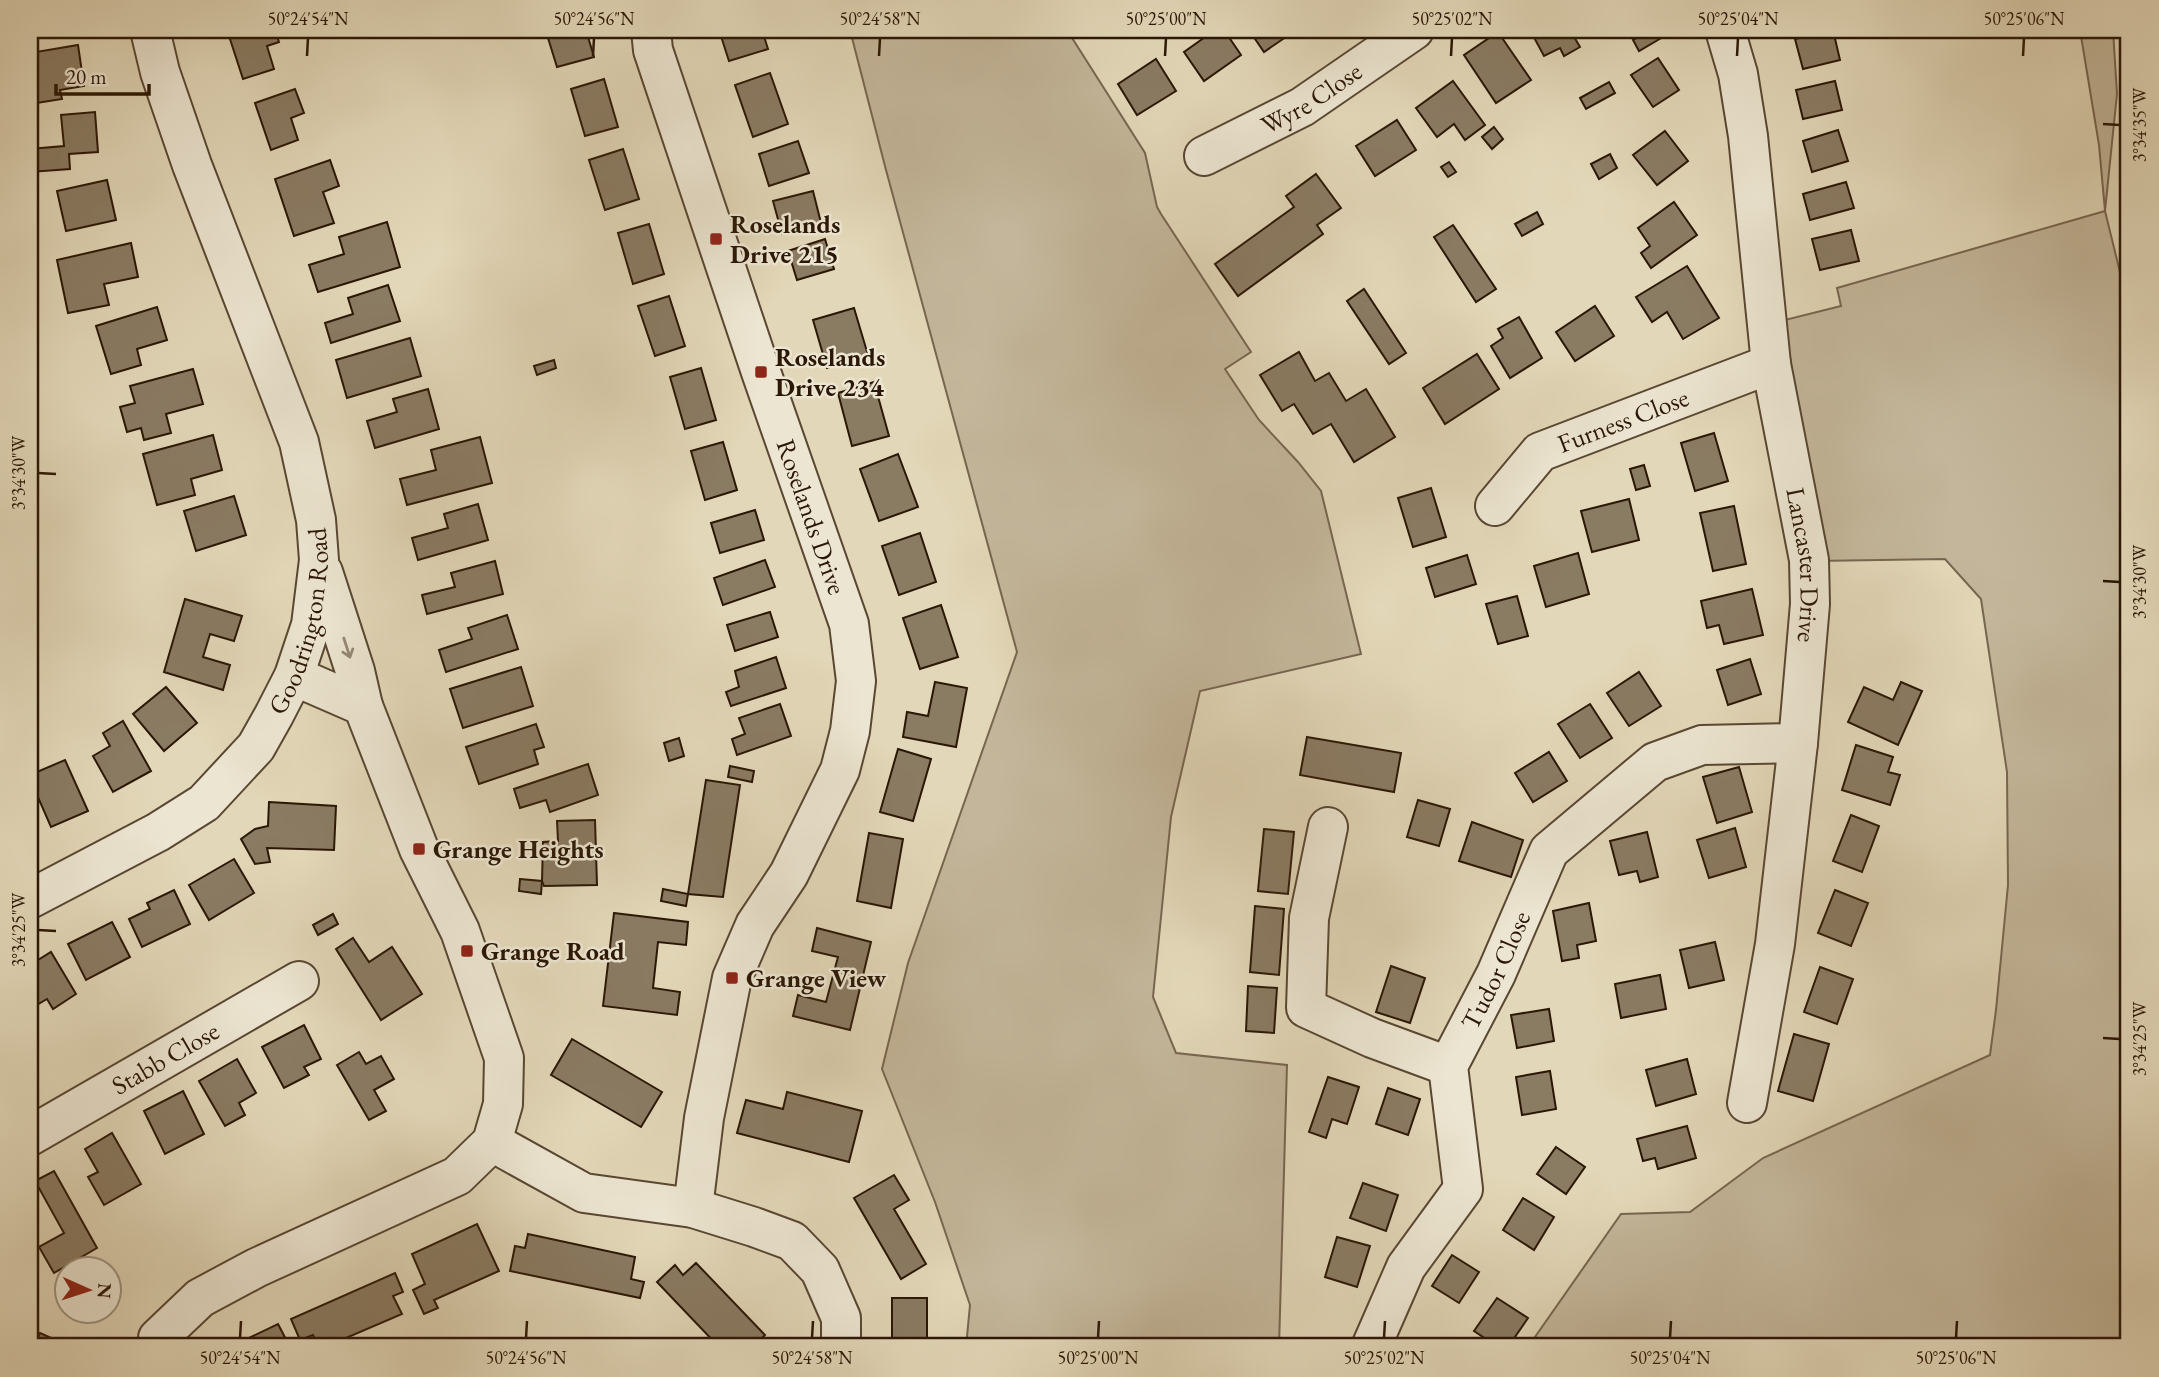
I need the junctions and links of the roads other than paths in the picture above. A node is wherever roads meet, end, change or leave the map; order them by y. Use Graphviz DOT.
graph roads {
  1 [pos="150,30"];
  2 [pos="651,30"];
  3 [pos="1415,30"];
  4 [pos="1725,30"];
  5 [pos="1204,156"];
  6 [pos="1771,364"];
  7 [pos="1495,506"];
  8 [pos="319,560"];
  9 [pos="293,676"];
  10 [pos="362,706"];
  11 [pos="1798,744"];
  12 [pos="1328,827"];
  13 [pos="30,899"];
  14 [pos="299,981"];
  15 [pos="1448,1066"];
  16 [pos="1747,1103"];
  17 [pos="30,1136"];
  18 [pos="492,1142"];
  19 [pos="692,1208"];
  20 [pos="158,1347"];
  21 [pos="841,1347"];
  22 [pos="1371,1347"];
  1 -- 8 [label="street, Goodrington Road"];
  2 -- 19 [label="street, Roselands Drive"];
  3 -- 5 [label="street, Wyre Close"];
  4 -- 6 [label="street, Lancaster Drive"];
  6 -- 7 [label="street, Furness Close"];
  6 -- 11 [label="street, Lancaster Drive"];
  8 -- 9 [label="street, Goodrington Road"];
  8 -- 10 [label="street, one-way"];
  9 -- 10 [label="street"];
  9 -- 13 [label="street, Goodrington Road"];
  10 -- 18 [label="street"];
  11 -- 15 [label="street, Tudor Close"];
  11 -- 16 [label="street, Lancaster Drive"];
  12 -- 15 [label="street"];
  14 -- 17 [label="street, Stabb Close"];
  15 -- 22 [label="street"];
  18 -- 19 [label="street"];
  18 -- 20 [label="street"];
  19 -- 21 [label="street"];
}
